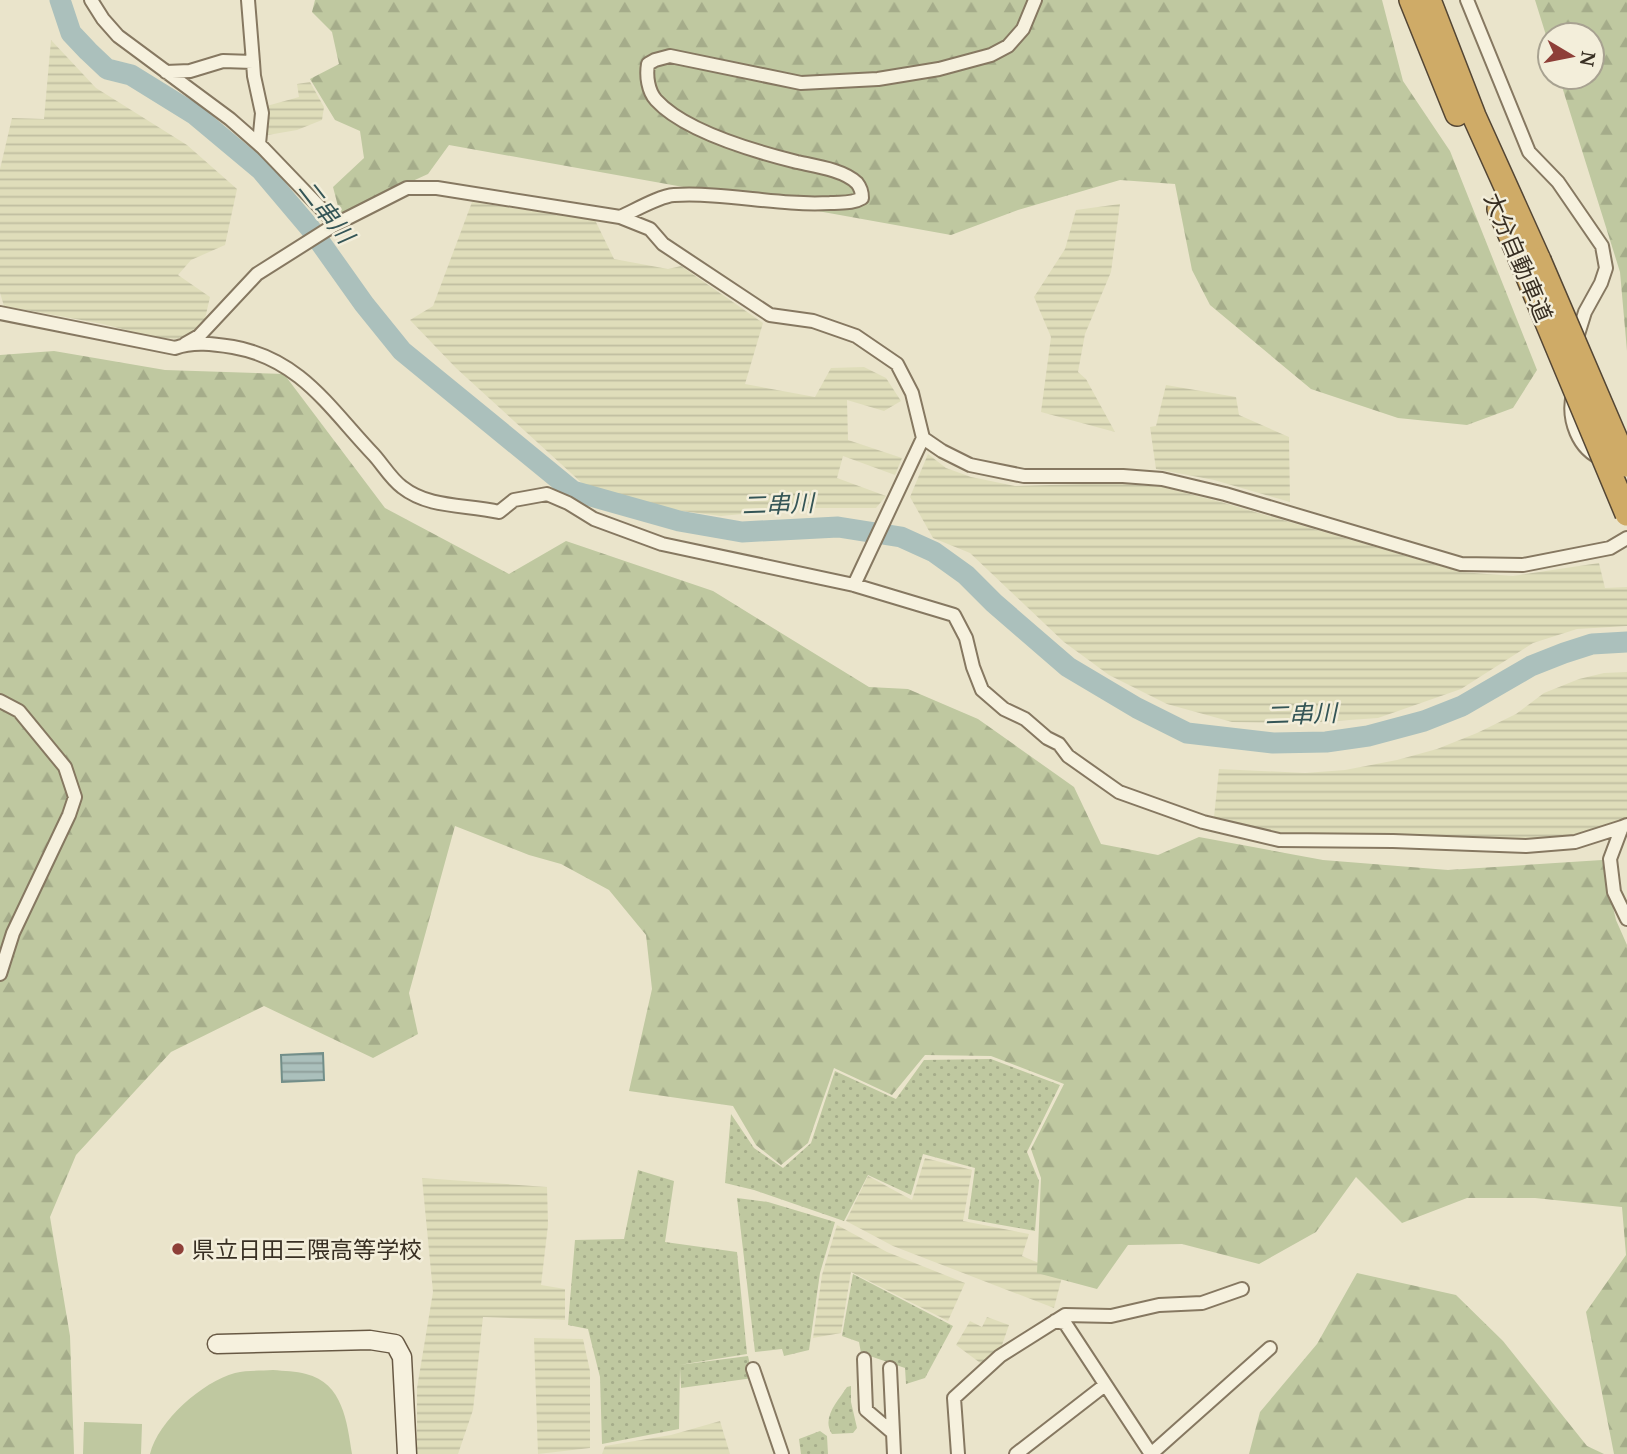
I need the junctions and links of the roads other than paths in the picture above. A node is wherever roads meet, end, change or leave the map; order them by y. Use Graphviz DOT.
graph roads {
  1 [pos="91,0"];
  2 [pos="247,0"];
  3 [pos="1035,0"];
  4 [pos="1410,0"];
  5 [pos="1429,0"];
  6 [pos="1466,0"];
  7 [pos="253,62"];
  8 [pos="166,72"];
  9 [pos="259,144"];
  10 [pos="620,217"];
  11 [pos="335,224"];
  12 [pos="1529,259"];
  13 [pos="0,313"];
  14 [pos="184,345"];
  15 [pos="923,438"];
  16 [pos="1627,465"];
  17 [pos="1627,514"];
  18 [pos="1627,538"];
  19 [pos="854,585"];
  20 [pos="0,701"];
  21 [pos="1624,826"];
  22 [pos="1627,919"];
  23 [pos="0,974"];
  24 [pos="1242,1289"];
  25 [pos="1055,1321"];
  26 [pos="217,1344"];
  27 [pos="1270,1348"];
  28 [pos="864,1359"];
  29 [pos="890,1368"];
  30 [pos="753,1369"];
  31 [pos="1105,1385"];
  32 [pos="893,1433"];
  33 [pos="1146,1452"];
  34 [pos="407,1454"];
  35 [pos="782,1454"];
  36 [pos="894,1454"];
  37 [pos="958,1454"];
  38 [pos="1016,1454"];
  1 -- 8 [label="street"];
  2 -- 7 [label="street"];
  3 -- 10 [label="street"];
  4 -- 12 [label="highway, 大分自動車道"];
  5 -- 12 [label="highway, 大分自動車道"];
  6 -- 16 [label="street"];
  7 -- 8 [label="street"];
  7 -- 9 [label="street"];
  8 -- 9 [label="street"];
  9 -- 11 [label="street"];
  10 -- 11 [label="street"];
  10 -- 15 [label="street"];
  11 -- 14 [label="street"];
  12 -- 16 [label="highway, 大分自動車道, bridge"];
  12 -- 17 [label="highway, 大分自動車道, bridge"];
  13 -- 14 [label="street"];
  14 -- 19 [label="street"];
  15 -- 18 [label="street"];
  15 -- 19 [label="street"];
  19 -- 21 [label="street"];
  20 -- 23 [label="street"];
  21 -- 22 [label="street"];
  24 -- 25 [label="street"];
  25 -- 31 [label="street"];
  25 -- 37 [label="street"];
  26 -- 34 [label="street"];
  27 -- 33 [label="street"];
  28 -- 32 [label="street"];
  29 -- 32 [label="street"];
  30 -- 35 [label="street"];
  31 -- 33 [label="street"];
  31 -- 38 [label="street"];
  32 -- 36 [label="street"];
}
